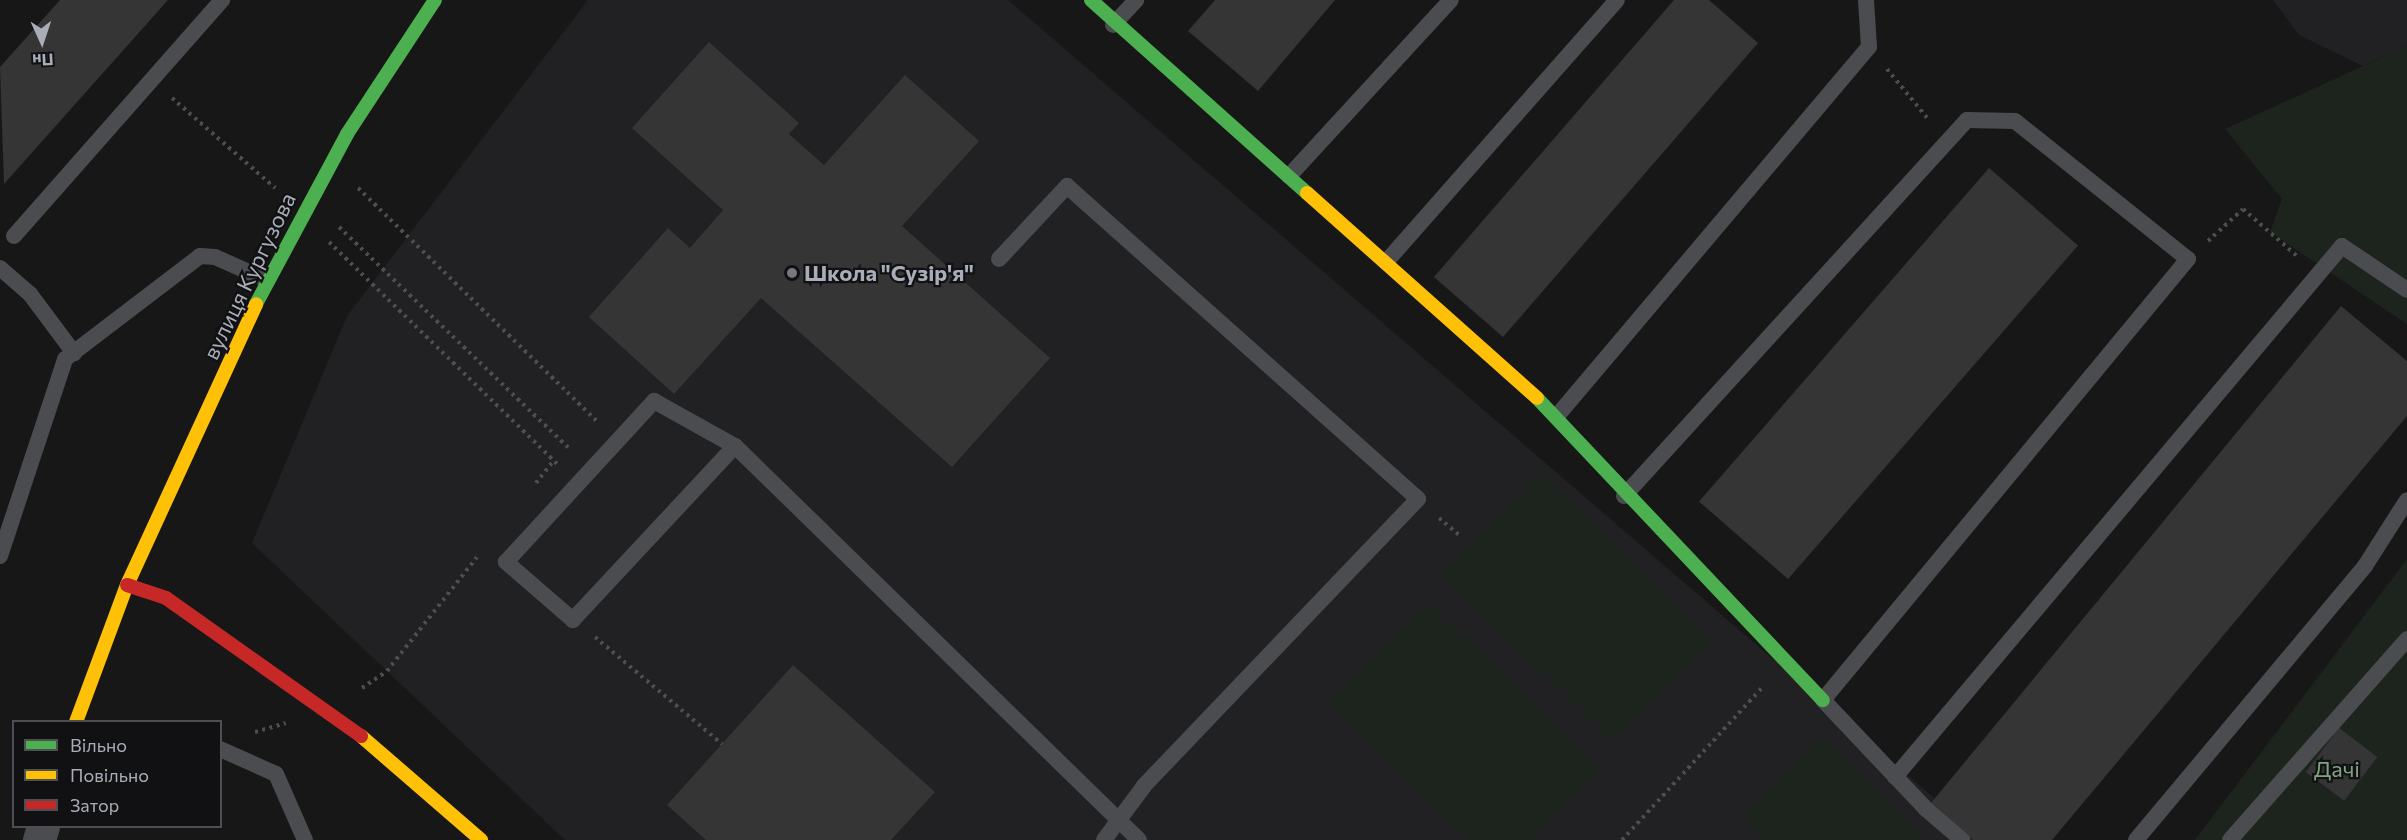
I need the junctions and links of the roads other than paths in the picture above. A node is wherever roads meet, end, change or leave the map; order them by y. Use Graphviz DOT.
graph roads {
  1 [pos="222,0"];
  2 [pos="435,0"];
  3 [pos="1091,0"];
  4 [pos="1136,0"];
  5 [pos="1451,0"];
  6 [pos="1617,0"];
  7 [pos="1866,0"];
  8 [pos="1113,25"];
  9 [pos="1289,176"];
  10 [pos="14,236"];
  11 [pos="999,259"];
  12 [pos="1386,262"];
  13 [pos="0,268"];
  14 [pos="267,280"];
  15 [pos="2407,290"];
  16 [pos="74,353"];
  17 [pos="1557,416"];
  18 [pos="735,446"];
  19 [pos="1624,496"];
  20 [pos="2407,500"];
  21 [pos="0,556"];
  22 [pos="127,585"];
  23 [pos="2407,639"];
  24 [pos="1823,699"];
  25 [pos="77,719"];
  26 [pos="222,750"];
  27 [pos="1895,777"];
  28 [pos="1123,821"];
  29 [pos="304,840"];
  30 [pos="481,840"];
  31 [pos="1104,840"];
  32 [pos="1138,840"];
  33 [pos="1962,840"];
  34 [pos="2136,840"];
  35 [pos="2230,840"];
  1 -- 10 [label="lane"];
  2 -- 14 [label="street, вулиця Кургузова"];
  3 -- 8 [label="street"];
  4 -- 8 [label="lane"];
  5 -- 9 [label="lane"];
  6 -- 12 [label="lane"];
  7 -- 17 [label="lane"];
  8 -- 9 [label="street"];
  9 -- 12 [label="street"];
  11 -- 28 [label="lane"];
  12 -- 17 [label="street"];
  13 -- 16 [label="lane"];
  14 -- 16 [label="lane"];
  14 -- 22 [label="street, вулиця Кургузова"];
  15 -- 27 [label="lane"];
  16 -- 21 [label="lane"];
  17 -- 19 [label="street"];
  18 -- 18 [label="lane"];
  18 -- 28 [label="lane"];
  19 -- 24 [label="street"];
  19 -- 24 [label="lane"];
  20 -- 34 [label="lane"];
  22 -- 25 [label="street, вулиця Кургузова"];
  22 -- 30 [label="street"];
  23 -- 35 [label="lane"];
  24 -- 27 [label="lane"];
  26 -- 29 [label="lane"];
  27 -- 33 [label="lane"];
  28 -- 31 [label="lane"];
  28 -- 32 [label="lane"];
}
